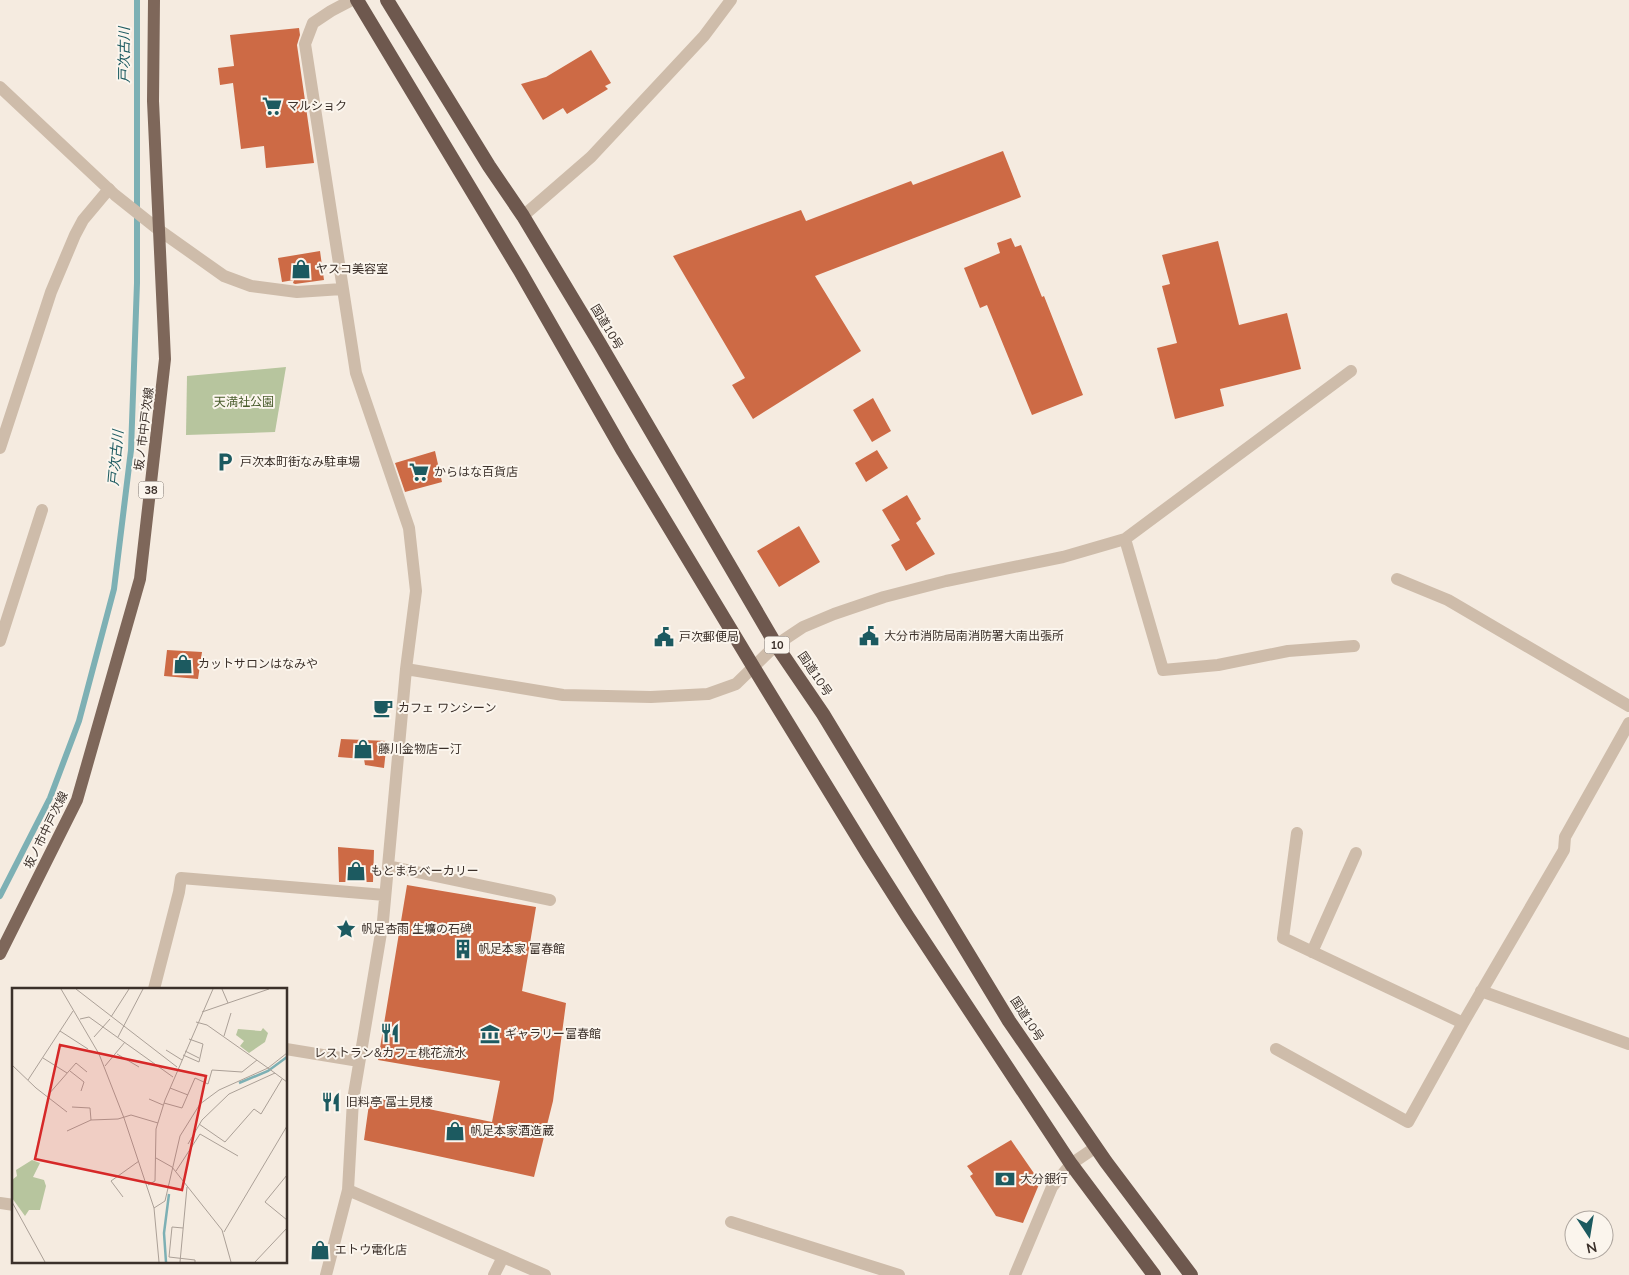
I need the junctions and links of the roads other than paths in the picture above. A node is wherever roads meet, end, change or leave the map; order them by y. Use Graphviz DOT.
graph roads {
  1 [pos="154,0"];
  2 [pos="352,0"];
  3 [pos="357,0"];
  4 [pos="387,0"];
  5 [pos="731,0"];
  6 [pos="0,87"];
  7 [pos="112,192"];
  8 [pos="523,216"];
  9 [pos="159,230"];
  10 [pos="342,289"];
  11 [pos="1351,371"];
  12 [pos="0,448"];
  13 [pos="42,510"];
  14 [pos="1125,539"];
  15 [pos="1397,578"];
  16 [pos="0,641"];
  17 [pos="776,644"];
  18 [pos="1354,646"];
  19 [pos="754,668"];
  20 [pos="406,669"];
  21 [pos="1629,706"];
  22 [pos="1629,723"];
  23 [pos="1296,833"];
  24 [pos="1356,852"];
  25 [pos="388,866"];
  26 [pos="385,895"];
  27 [pos="550,900"];
  28 [pos="1312,952"];
  29 [pos="0,954"];
  30 [pos="154,988"];
  31 [pos="1481,991"];
  32 [pos="1463,1023"];
  33 [pos="1629,1044"];
  34 [pos="288,1049"];
  35 [pos="1276,1049"];
  36 [pos="359,1061"];
  37 [pos="1096,1147"];
  38 [pos="1072,1164"];
  39 [pos="348,1190"];
  40 [pos="731,1222"];
  41 [pos="503,1257"];
  42 [pos="326,1275"];
  43 [pos="494,1275"];
  44 [pos="545,1275"];
  45 [pos="899,1275"];
  46 [pos="1016,1275"];
  47 [pos="1154,1275"];
  48 [pos="1191,1275"];
  1 -- 9 [label="main road, 坂ノ市中戸次線 / 38"];
  2 -- 10 [label="street"];
  3 -- 19 [label="highway, 10"];
  4 -- 8 [label="highway, 国道10号 / 10"];
  5 -- 8 [label="street"];
  6 -- 7 [label="street"];
  7 -- 9 [label="street"];
  7 -- 12 [label="street"];
  8 -- 17 [label="highway, 国道10号 / 10"];
  9 -- 10 [label="street"];
  9 -- 29 [label="main road, 坂ノ市中戸次線 / 38"];
  10 -- 20 [label="street"];
  11 -- 14 [label="street"];
  13 -- 16 [label="street"];
  14 -- 17 [label="street"];
  14 -- 18 [label="street"];
  15 -- 21 [label="street"];
  17 -- 19 [label="street"];
  17 -- 37 [label="highway, 国道10号 / 10"];
  19 -- 20 [label="street"];
  19 -- 38 [label="highway, 10"];
  20 -- 25 [label="street"];
  22 -- 31 [label="street"];
  23 -- 28 [label="street"];
  24 -- 28 [label="street"];
  25 -- 26 [label="street"];
  25 -- 27 [label="street"];
  26 -- 30 [label="street"];
  26 -- 36 [label="street"];
  28 -- 32 [label="street"];
  31 -- 32 [label="street"];
  31 -- 33 [label="street"];
  32 -- 35 [label="street"];
  34 -- 36 [label="street"];
  36 -- 39 [label="street"];
  37 -- 38 [label="street"];
  37 -- 48 [label="highway, 国道10号 / 10"];
  38 -- 46 [label="street"];
  38 -- 47 [label="highway, 10"];
  39 -- 41 [label="street"];
  39 -- 42 [label="street"];
  40 -- 45 [label="street"];
  41 -- 43 [label="street"];
  41 -- 44 [label="street"];
}
